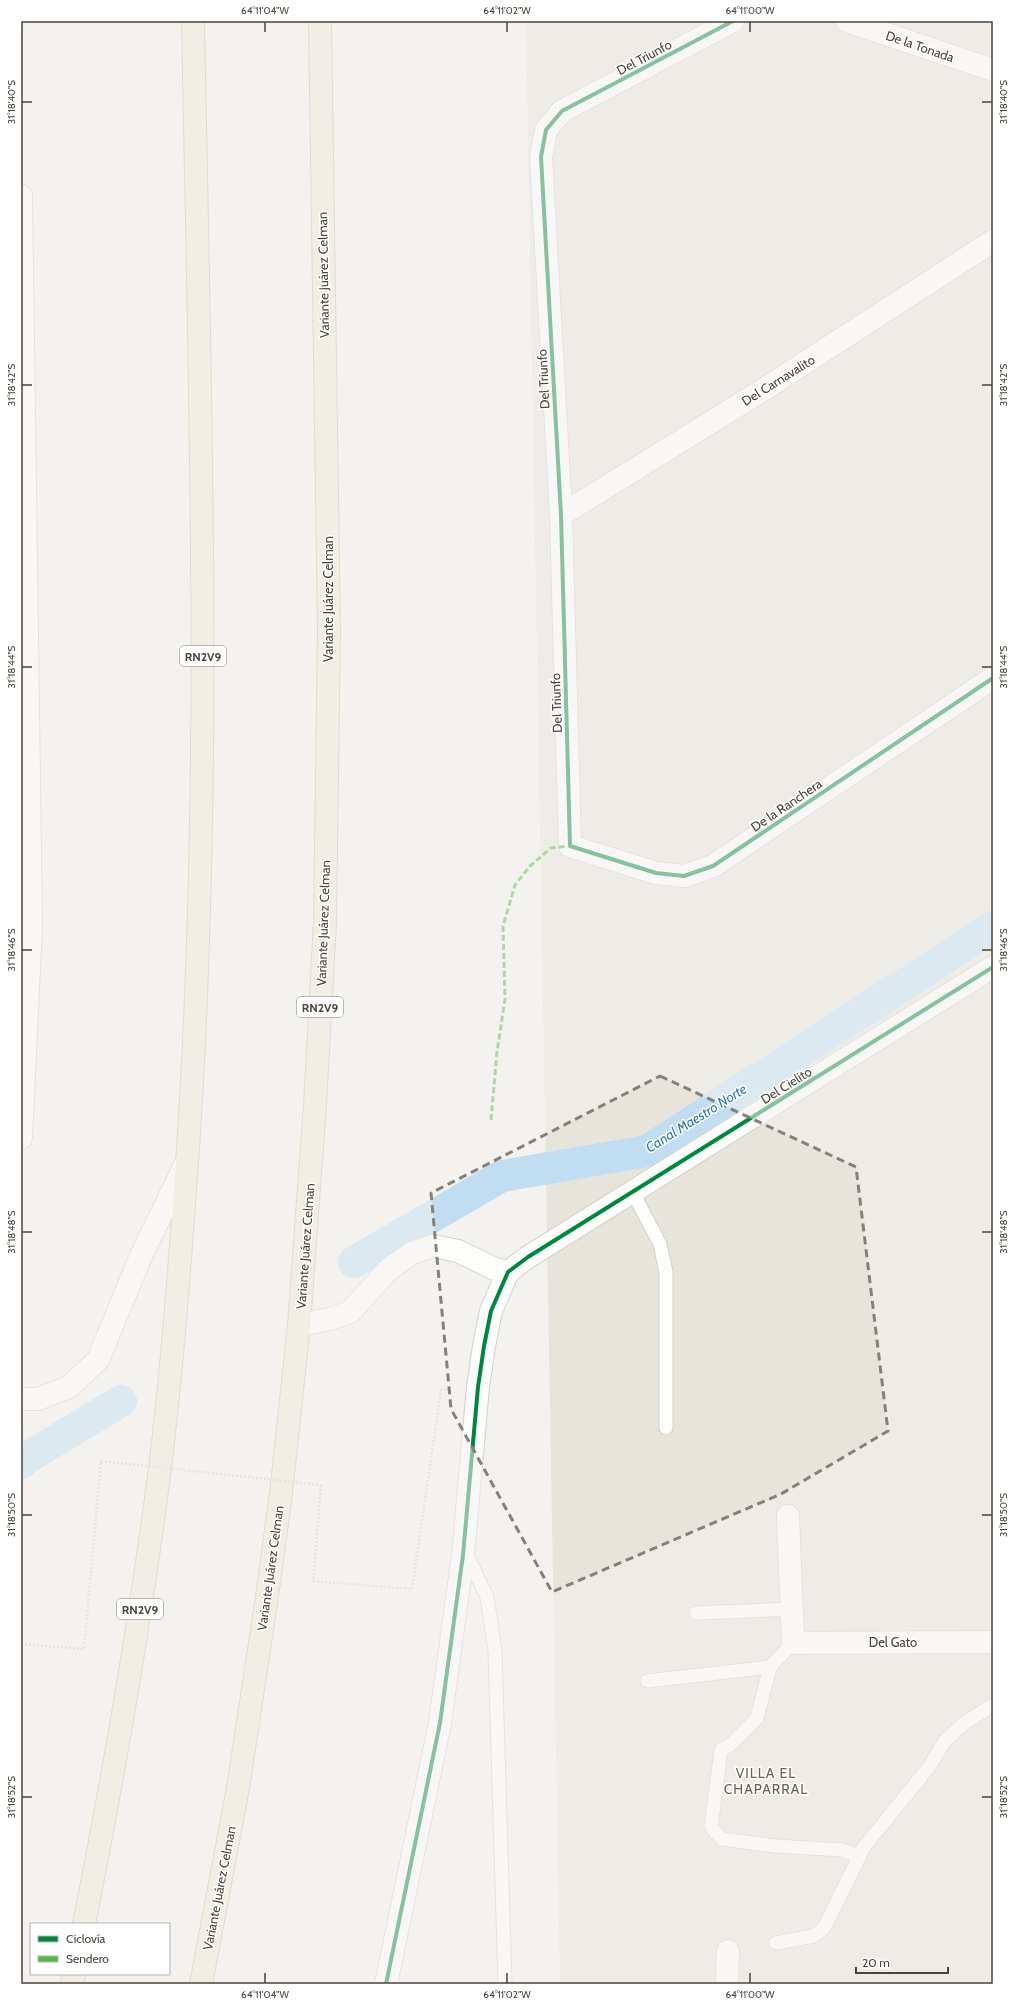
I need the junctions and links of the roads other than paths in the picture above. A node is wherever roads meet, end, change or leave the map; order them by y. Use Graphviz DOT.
graph roads {
  1 [pos="193,21"];
  2 [pos="320,21"];
  3 [pos="733,21"];
  4 [pos="847,21"];
  5 [pos="993,70"];
  6 [pos="21,196"];
  7 [pos="993,241"];
  8 [pos="561,514"];
  9 [pos="993,678"];
  10 [pos="570,846"];
  11 [pos="993,967"];
  12 [pos="21,1138"];
  13 [pos="187,1160"];
  14 [pos="633,1193"];
  15 [pos="508,1272"];
  16 [pos="299,1325"];
  17 [pos="21,1399"];
  18 [pos="666,1428"];
  19 [pos="788,1516"];
  20 [pos="464,1548"];
  21 [pos="791,1609"];
  22 [pos="696,1613"];
  23 [pos="993,1642"];
  24 [pos="793,1643"];
  25 [pos="770,1667"];
  26 [pos="647,1681"];
  27 [pos="993,1705"];
  28 [pos="859,1856"];
  29 [pos="84,1923"];
  30 [pos="776,1943"];
  31 [pos="728,1951"];
  32 [pos="201,1984"];
  33 [pos="386,1984"];
  34 [pos="505,1984"];
  35 [pos="727,1984"];
  1 -- 13 [label="highway, RN2V9"];
  2 -- 16 [label="highway, Variante Juárez Celman / RN2V9"];
  3 -- 8 [label="street, Del Triunfo"];
  4 -- 5 [label="street, De la Tonada"];
  6 -- 12 [label="street"];
  7 -- 8 [label="street, Del Carnavalito"];
  8 -- 10 [label="street, Del Triunfo"];
  9 -- 10 [label="street, De la Ranchera"];
  11 -- 14 [label="street, Del Cielito"];
  13 -- 17 [label="street"];
  13 -- 29 [label="highway, RN2V9"];
  14 -- 15 [label="street, Del Cielito"];
  14 -- 18 [label="lane"];
  15 -- 16 [label="street"];
  15 -- 20 [label="street"];
  16 -- 32 [label="highway, Variante Juárez Celman / RN2V9"];
  19 -- 21 [label="street"];
  20 -- 33 [label="street"];
  20 -- 34 [label="lane"];
  21 -- 22 [label="lane"];
  21 -- 24 [label="street"];
  23 -- 24 [label="street, Del Gato"];
  24 -- 25 [label="lane"];
  25 -- 26 [label="lane"];
  25 -- 28 [label="lane"];
  27 -- 28 [label="lane"];
  28 -- 30 [label="lane"];
  31 -- 35 [label="street"];
}
